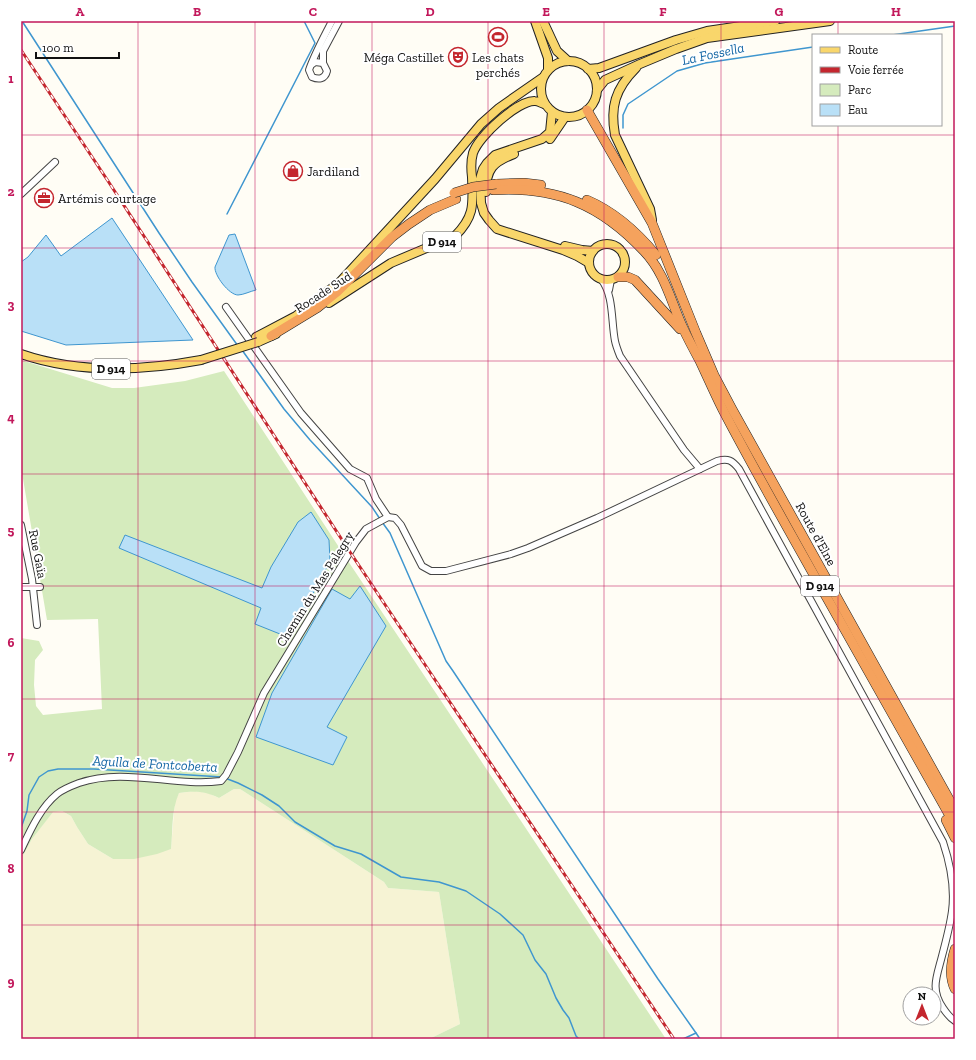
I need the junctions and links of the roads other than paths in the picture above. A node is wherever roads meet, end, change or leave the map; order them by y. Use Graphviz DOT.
graph roads {
  1 [pos="332,21"];
  2 [pos="339,21"];
  3 [pos="538,21"];
  4 [pos="776,21"];
  5 [pos="830,21"];
  6 [pos="568,61"];
  7 [pos="324,63"];
  8 [pos="640,64"];
  9 [pos="311,66"];
  10 [pos="548,69"];
  11 [pos="588,69"];
  12 [pos="542,78"];
  13 [pos="597,90"];
  14 [pos="544,104"];
  15 [pos="587,110"];
  16 [pos="552,112"];
  17 [pos="565,117"];
  18 [pos="55,162"];
  19 [pos="494,187"];
  20 [pos="21,194"];
  21 [pos="455,196"];
  22 [pos="652,222"];
  23 [pos="371,249"];
  24 [pos="593,251"];
  25 [pos="589,263"];
  26 [pos="614,278"];
  27 [pos="601,279"];
  28 [pos="609,296"];
  29 [pos="226,307"];
  30 [pos="686,308"];
  31 [pos="271,336"];
  32 [pos="257,340"];
  33 [pos="21,349"];
  34 [pos="21,354"];
  35 [pos="200,358"];
  36 [pos="722,408"];
  37 [pos="700,469"];
  38 [pos="386,518"];
  39 [pos="21,525"];
  40 [pos="21,588"];
  41 [pos="33,588"];
  42 [pos="40,588"];
  43 [pos="37,625"];
  44 [pos="860,640"];
  45 [pos="920,764"];
  46 [pos="955,801"];
  47 [pos="955,810"];
  48 [pos="955,825"];
  49 [pos="955,838"];
  50 [pos="21,850"];
  51 [pos="955,949"];
  52 [pos="955,989"];
  53 [pos="955,1021"];
  1 -- 9 [label="street"];
  2 -- 7 [label="street"];
  3 -- 6 [label="main road"];
  3 -- 10 [label="main road"];
  4 -- 11 [label="main road"];
  5 -- 8 [label="main road"];
  6 -- 10 [label="main road"];
  6 -- 11 [label="main road"];
  7 -- 9 [label="street"];
  7 -- 9 [label="street"];
  8 -- 13 [label="main road"];
  8 -- 22 [label="main road"];
  10 -- 12 [label="main road"];
  11 -- 13 [label="main road"];
  12 -- 14 [label="main road"];
  12 -- 23 [label="main road, Rocade Sud / D 914"];
  13 -- 15 [label="main road"];
  14 -- 16 [label="main road"];
  14 -- 31 [label="main road, Rocade Sud / D 914"];
  15 -- 17 [label="main road"];
  15 -- 22 [label="highway"];
  16 -- 17 [label="main road"];
  16 -- 25 [label="main road"];
  17 -- 24 [label="main road"];
  18 -- 20 [label="street"];
  19 -- 21 [label="highway, D 914"];
  19 -- 30 [label="highway, D 914"];
  19 -- 36 [label="highway, D 914"];
  21 -- 23 [label="highway, D 914"];
  21 -- 31 [label="highway, D 914"];
  22 -- 30 [label="highway"];
  23 -- 32 [label="main road, Rocade Sud / D 914"];
  24 -- 25 [label="main road"];
  24 -- 26 [label="main road"];
  25 -- 27 [label="main road"];
  26 -- 27 [label="main road"];
  26 -- 28 [label="street"];
  26 -- 36 [label="highway"];
  27 -- 28 [label="street"];
  28 -- 37 [label="street"];
  29 -- 38 [label="street"];
  30 -- 44 [label="highway, Route d'Elne / D 914"];
  31 -- 32 [label="main road, Rocade Sud / D 914"];
  32 -- 35 [label="main road, Rocade Sud / D 914, bridge"];
  33 -- 35 [label="main road, Rocade Sud / D 914"];
  34 -- 35 [label="main road, Rocade Sud / D 914"];
  36 -- 45 [label="highway, Route d'Elne / D 914"];
  37 -- 38 [label="street"];
  37 -- 53 [label="street"];
  38 -- 50 [label="street, Chemin du Mas Palegry"];
  39 -- 41 [label="street, Rue Gaïa"];
  40 -- 41 [label="street"];
  41 -- 42 [label="street"];
  41 -- 43 [label="street, Rue Gaïa"];
  44 -- 46 [label="highway"];
  44 -- 47 [label="highway, Route d'Elne / D 914"];
  45 -- 48 [label="highway, Route d'Elne / D 914"];
  45 -- 49 [label="highway"];
  51 -- 52 [label="highway"];
}
